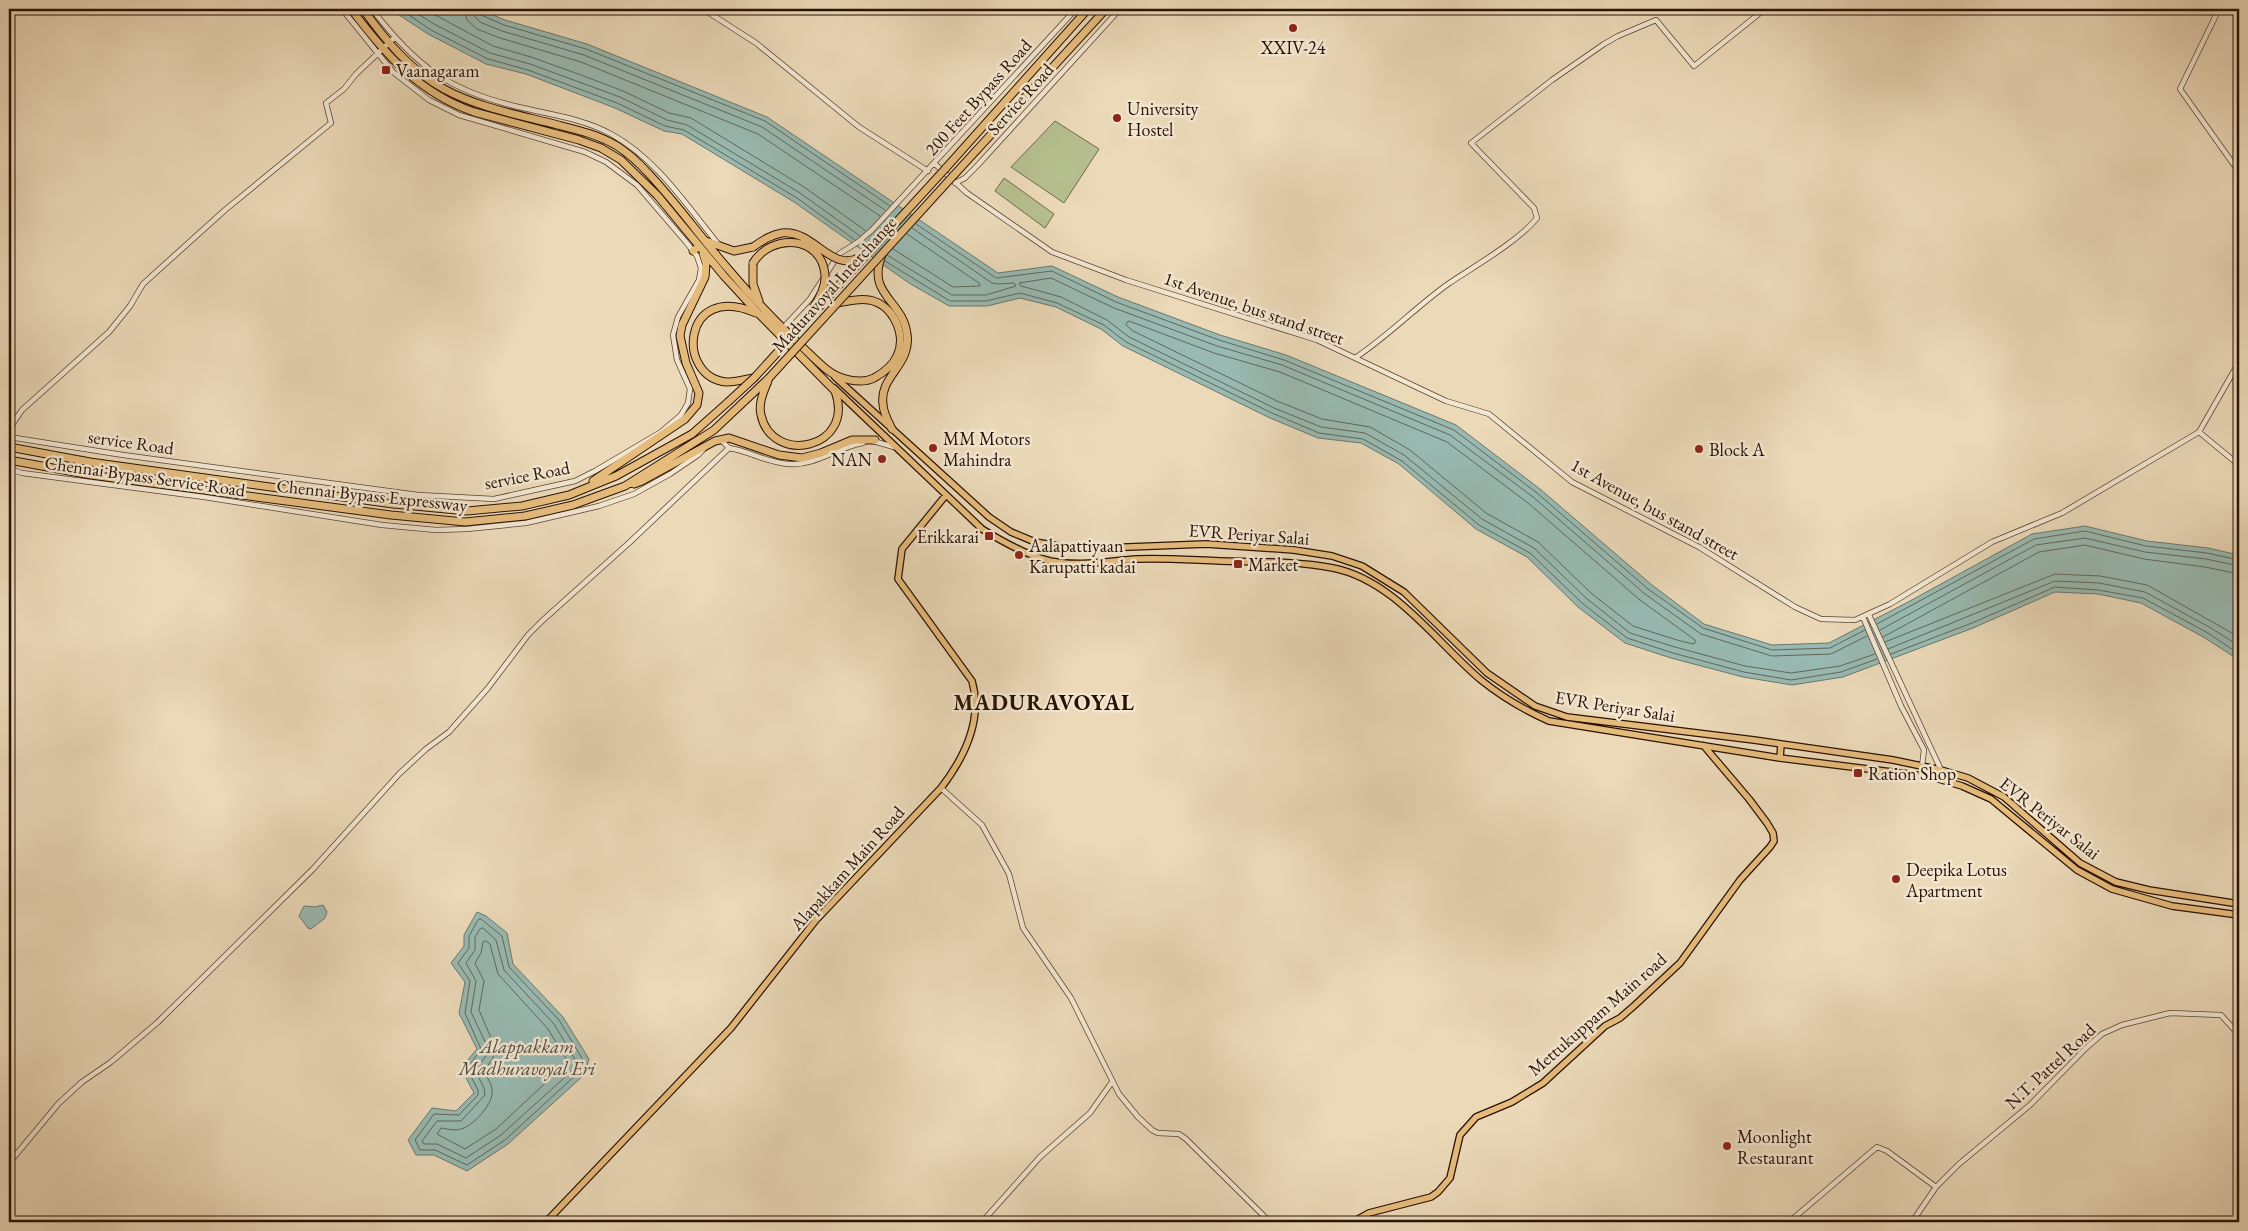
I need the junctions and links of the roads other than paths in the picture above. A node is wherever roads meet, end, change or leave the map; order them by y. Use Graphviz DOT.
graph roads {
  1 [pos="342,9"];
  2 [pos="351,9"];
  3 [pos="363,9"];
  4 [pos="372,9"];
  5 [pos="703,9"];
  6 [pos="1076,9"];
  7 [pos="1088,9"];
  8 [pos="1106,9"];
  9 [pos="1120,9"];
  10 [pos="1765,9"];
  11 [pos="2219,9"];
  12 [pos="392,40"];
  13 [pos="380,52"];
  14 [pos="935,164"];
  15 [pos="928,171"];
  16 [pos="2239,172"];
  17 [pos="954,179"];
  18 [pos="684,202"];
  19 [pos="678,208"];
  20 [pos="874,246"];
  21 [pos="700,247"];
  22 [pos="720,247"];
  23 [pos="883,252"];
  24 [pos="727,273"];
  25 [pos="838,303"];
  26 [pos="761,305"];
  27 [pos="759,314"];
  28 [pos="802,325"];
  29 [pos="783,328"];
  30 [pos="2239,350"];
  31 [pos="1355,358"];
  32 [pos="827,371"];
  33 [pos="754,378"];
  34 [pos="769,378"];
  35 [pos="828,382"];
  36 [pos="728,402"];
  37 [pos="736,410"];
  38 [pos="892,428"];
  39 [pos="9,429"];
  40 [pos="2198,432"];
  41 [pos="9,437"];
  42 [pos="722,440"];
  43 [pos="875,440"];
  44 [pos="707,445"];
  45 [pos="9,447"];
  46 [pos="729,448"];
  47 [pos="897,448"];
  48 [pos="9,460"];
  49 [pos="2239,465"];
  50 [pos="9,469"];
  51 [pos="625,486"];
  52 [pos="569,495"];
  53 [pos="946,495"];
  54 [pos="1149,546"];
  55 [pos="1149,559"];
  56 [pos="1870,615"];
  57 [pos="1863,617"];
  58 [pos="1471,657"];
  59 [pos="1465,664"];
  60 [pos="1781,744"];
  61 [pos="1704,746"];
  62 [pos="1780,758"];
  63 [pos="1922,766"];
  64 [pos="1941,770"];
  65 [pos="941,788"];
  66 [pos="2239,904"];
  67 [pos="2239,915"];
  68 [pos="2239,1035"];
  69 [pos="1112,1082"];
  70 [pos="9,1163"];
  71 [pos="1936,1187"];
  72 [pos="546,1222"];
  73 [pos="982,1222"];
  74 [pos="1270,1222"];
  75 [pos="1353,1222"];
  76 [pos="1789,1222"];
  77 [pos="1912,1222"];
  1 -- 13 [label="street"];
  2 -- 13 [label="highway"];
  3 -- 12 [label="highway"];
  4 -- 12 [label="street"];
  5 -- 15 [label="street"];
  6 -- 14 [label="street, 200 Feet Bypass Road"];
  7 -- 20 [label="highway, Maduravoyal Interchange, bridge"];
  8 -- 17 [label="highway"];
  9 -- 17 [label="street, Service Road"];
  10 -- 31 [label="street"];
  11 -- 16 [label="street"];
  12 -- 13 [label="street"];
  12 -- 18 [label="street"];
  12 -- 19 [label="highway"];
  13 -- 21 [label="highway"];
  13 -- 39 [label="street"];
  14 -- 15 [label="street, 200 Feet Bypass Road"];
  14 -- 17 [label="street"];
  15 -- 29 [label="street, 200 Feet Bypass Road"];
  17 -- 23 [label="highway, Maduravoyal Interchange, bridge"];
  17 -- 31 [label="street, 1st Avenue, bus stand street"];
  18 -- 19 [label="highway"];
  18 -- 22 [label="street"];
  19 -- 21 [label="highway"];
  20 -- 22 [label="highway, bridge"];
  20 -- 28 [label="highway, Maduravoyal Interchange, bridge"];
  21 -- 22 [label="highway"];
  21 -- 24 [label="highway"];
  21 -- 41 [label="street, service Road"];
  21 -- 52 [label="highway"];
  23 -- 25 [label="highway, Maduravoyal Interchange, bridge"];
  23 -- 38 [label="highway"];
  24 -- 26 [label="highway"];
  24 -- 27 [label="highway"];
  25 -- 32 [label="highway"];
  25 -- 34 [label="highway, Maduravoyal Interchange, bridge"];
  26 -- 28 [label="highway, bridge"];
  26 -- 29 [label="highway"];
  27 -- 33 [label="highway"];
  27 -- 35 [label="highway"];
  28 -- 33 [label="highway, Maduravoyal Interchange, bridge"];
  29 -- 32 [label="highway"];
  30 -- 40 [label="street, 1st Avenue, bus stand street"];
  31 -- 57 [label="street, 1st Avenue, bus stand street"];
  32 -- 38 [label="main road, EVR Periyar Salai"];
  33 -- 36 [label="highway, Maduravoyal Interchange, bridge"];
  34 -- 35 [label="highway"];
  34 -- 37 [label="highway, Maduravoyal Interchange"];
  35 -- 47 [label="main road, EVR Periyar Salai"];
  36 -- 52 [label="highway, Chennai Bypass Expressway"];
  37 -- 51 [label="highway, Chennai Bypass Expressway"];
  38 -- 54 [label="main road, EVR Periyar Salai"];
  40 -- 49 [label="street"];
  40 -- 56 [label="street, 1st Avenue, bus stand street"];
  42 -- 43 [label="highway"];
  42 -- 44 [label="highway"];
  42 -- 46 [label="street"];
  43 -- 46 [label="street"];
  43 -- 47 [label="street"];
  44 -- 50 [label="street, Chennai Bypass Service Road"];
  44 -- 51 [label="highway"];
  45 -- 52 [label="highway, Chennai Bypass Expressway"];
  46 -- 70 [label="street"];
  47 -- 53 [label="main road, EVR Periyar Salai"];
  48 -- 51 [label="highway, Chennai Bypass Expressway"];
  53 -- 55 [label="main road, EVR Periyar Salai"];
  53 -- 65 [label="main road, Alapakkam Main Road"];
  54 -- 55 [label="main road"];
  54 -- 58 [label="main road, EVR Periyar Salai"];
  55 -- 59 [label="main road, EVR Periyar Salai"];
  56 -- 57 [label="street, 1st Avenue, bus stand street"];
  56 -- 64 [label="street"];
  57 -- 63 [label="street"];
  58 -- 59 [label="main road"];
  58 -- 60 [label="main road, EVR Periyar Salai"];
  59 -- 61 [label="main road, EVR Periyar Salai"];
  60 -- 62 [label="main road"];
  60 -- 63 [label="main road, EVR Periyar Salai"];
  61 -- 62 [label="main road, EVR Periyar Salai"];
  61 -- 75 [label="main road, Mettukuppam Main road"];
  62 -- 67 [label="main road, EVR Periyar Salai"];
  63 -- 64 [label="main road, EVR Periyar Salai"];
  64 -- 66 [label="main road, EVR Periyar Salai"];
  65 -- 69 [label="street"];
  65 -- 72 [label="main road, Alapakkam Main Road"];
  68 -- 71 [label="street, N.T. Pattel Road"];
  69 -- 73 [label="street"];
  69 -- 74 [label="street"];
  71 -- 76 [label="street"];
  71 -- 77 [label="street, N.T. Pattel Road"];
}
